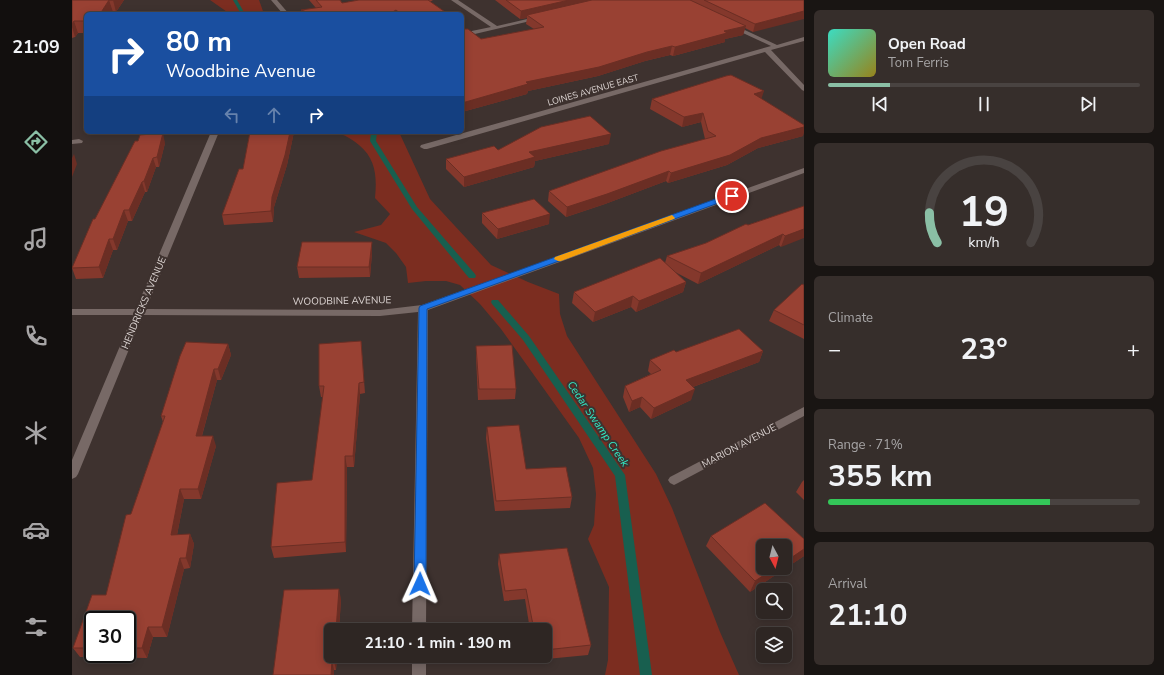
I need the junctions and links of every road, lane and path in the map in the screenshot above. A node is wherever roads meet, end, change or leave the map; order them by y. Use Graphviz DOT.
graph roads {
  1 [pos="274,0"];
  2 [pos="454,0"];
  3 [pos="284,12"];
  4 [pos="549,16"];
  5 [pos="726,23"];
  6 [pos="496,28"];
  7 [pos="464,35"];
  8 [pos="804,39"];
  9 [pos="775,46"];
  10 [pos="767,50"];
  11 [pos="804,89"];
  12 [pos="214,134"];
  13 [pos="424,147"];
  14 [pos="804,170"];
  15 [pos="423,308"];
  16 [pos="72,312"];
  17 [pos="140,313"];
  18 [pos="804,412"];
  19 [pos="72,474"];
  20 [pos="674,480"];
  21 [pos="419,623"];
  22 [pos="419,663"];
  23 [pos="419,675"];
  1 -- 3 [label="street"];
  2 -- 6 [label="street"];
  4 -- 6 [label="street"];
  5 -- 9 [label="street"];
  6 -- 7 [label="street"];
  8 -- 9 [label="street"];
  9 -- 10 [label="street, LOINES AVENUE EAST"];
  10 -- 11 [label="street"];
  10 -- 13 [label="street, LOINES AVENUE EAST"];
  12 -- 17 [label="street, HENDRICKS AVENUE"];
  14 -- 15 [label="street, WOODBINE AVENUE"];
  15 -- 17 [label="street, WOODBINE AVENUE"];
  15 -- 21 [label="street"];
  16 -- 17 [label="street, WOODBINE AVENUE"];
  17 -- 19 [label="street, HENDRICKS AVENUE"];
  18 -- 20 [label="street, MARION AVENUE"];
  22 -- 23 [label="street"];
}
